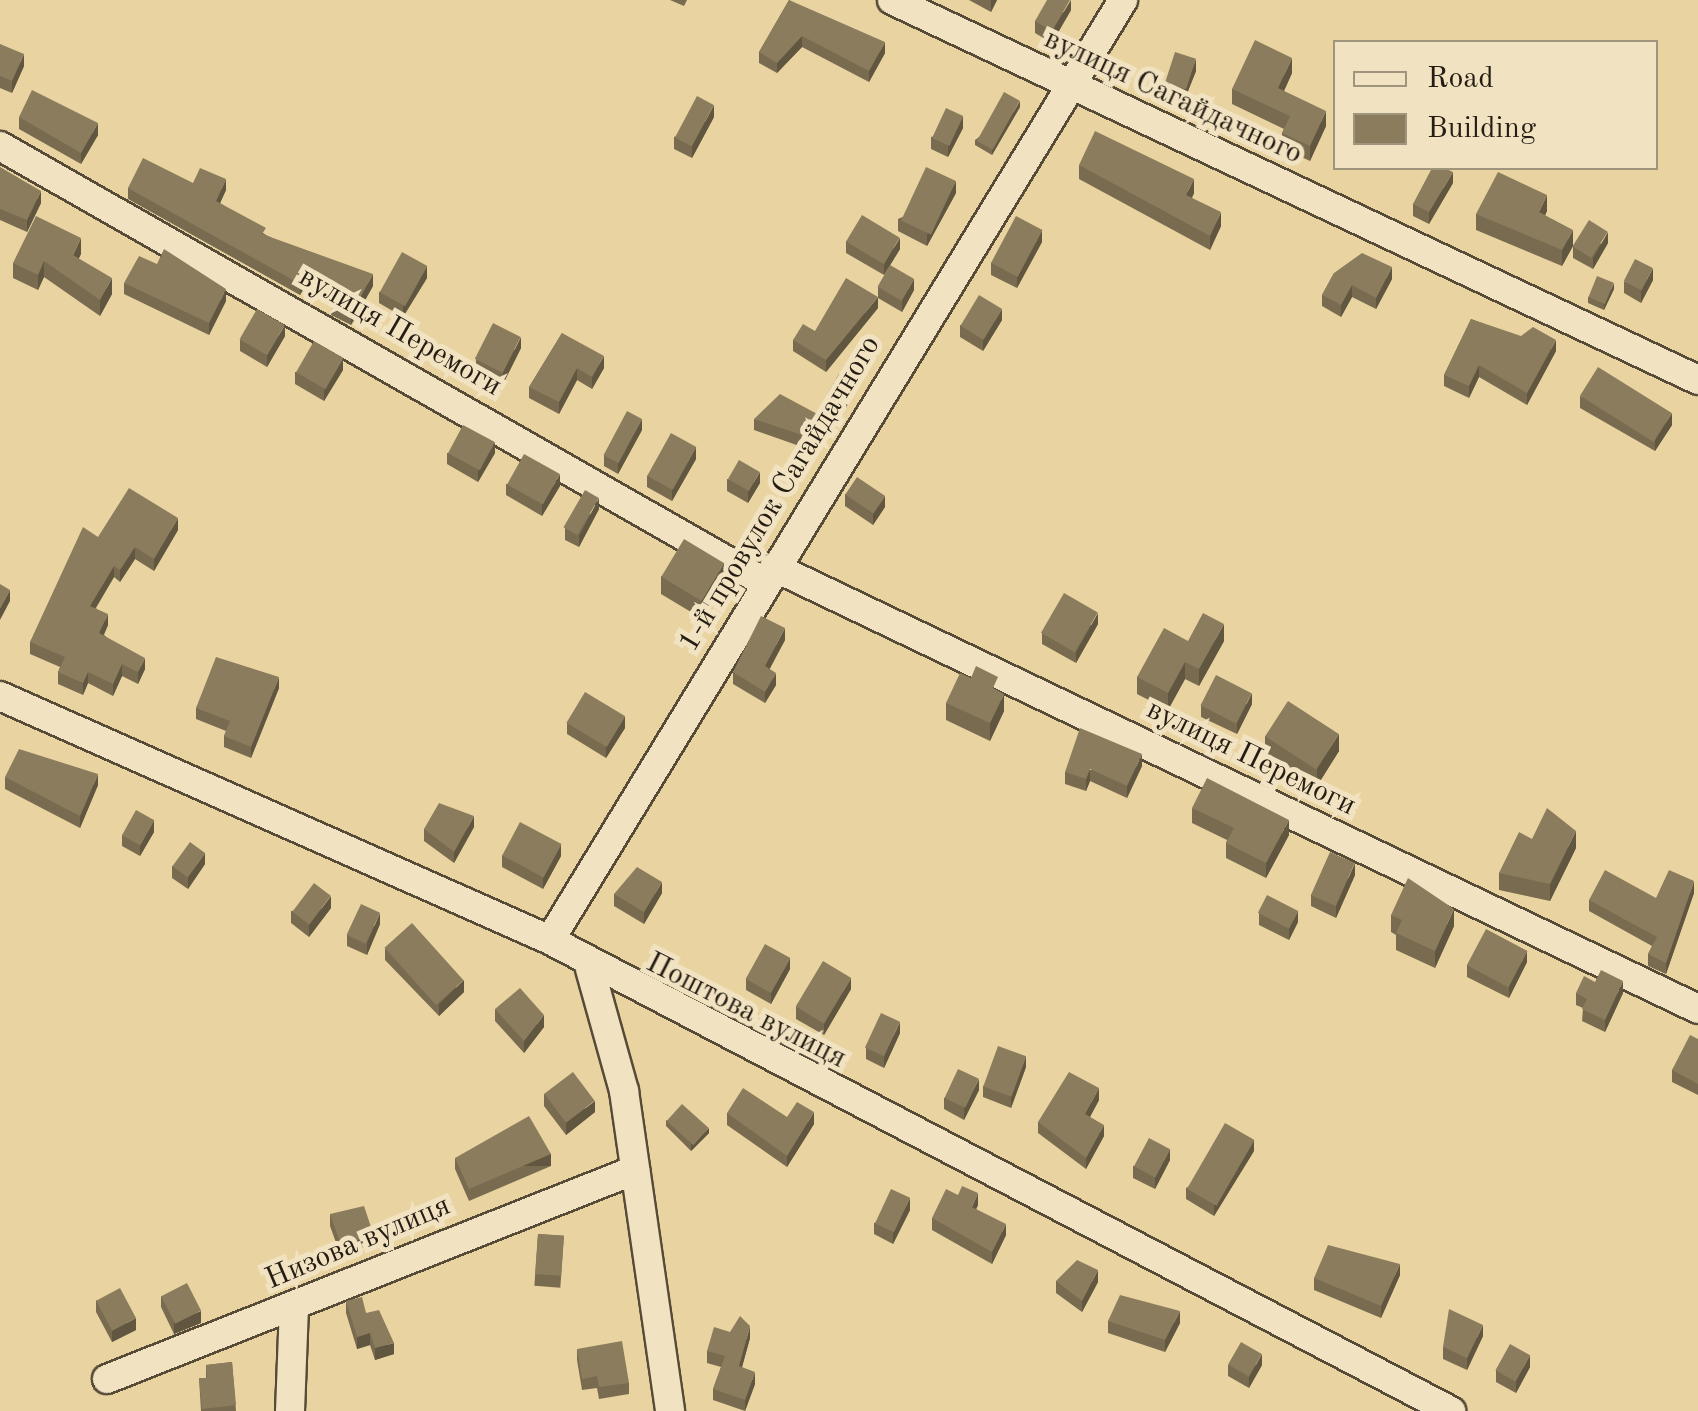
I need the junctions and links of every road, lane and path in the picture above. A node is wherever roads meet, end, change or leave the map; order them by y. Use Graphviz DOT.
graph roads {
  1 [pos="892,0"];
  2 [pos="1123,0"];
  3 [pos="1073,86"];
  4 [pos="0,146"];
  5 [pos="1698,380"];
  6 [pos="769,574"];
  7 [pos="0,696"];
  8 [pos="550,940"];
  9 [pos="590,969"];
  10 [pos="1698,1008"];
  11 [pos="636,1170"];
  12 [pos="294,1306"];
  13 [pos="108,1379"];
  14 [pos="290,1411"];
  15 [pos="670,1411"];
  16 [pos="1451,1411"];
  1 -- 3 [label="street, вулиця Сагайдачного"];
  2 -- 3 [label="street, 1-й провулок Сагайдачного"];
  3 -- 5 [label="street, вулиця Сагайдачного"];
  3 -- 6 [label="street, 1-й провулок Сагайдачного"];
  4 -- 6 [label="street, вулиця Перемоги"];
  6 -- 8 [label="street, 1-й провулок Сагайдачного"];
  6 -- 10 [label="street, вулиця Перемоги"];
  7 -- 8 [label="street, Поштова вулиця"];
  8 -- 9 [label="street, Поштова вулиця"];
  9 -- 11 [label="street"];
  9 -- 16 [label="street, Поштова вулиця"];
  11 -- 12 [label="street, Низова вулиця"];
  11 -- 15 [label="street"];
  12 -- 13 [label="street, Низова вулиця"];
  12 -- 14 [label="street"];
}
